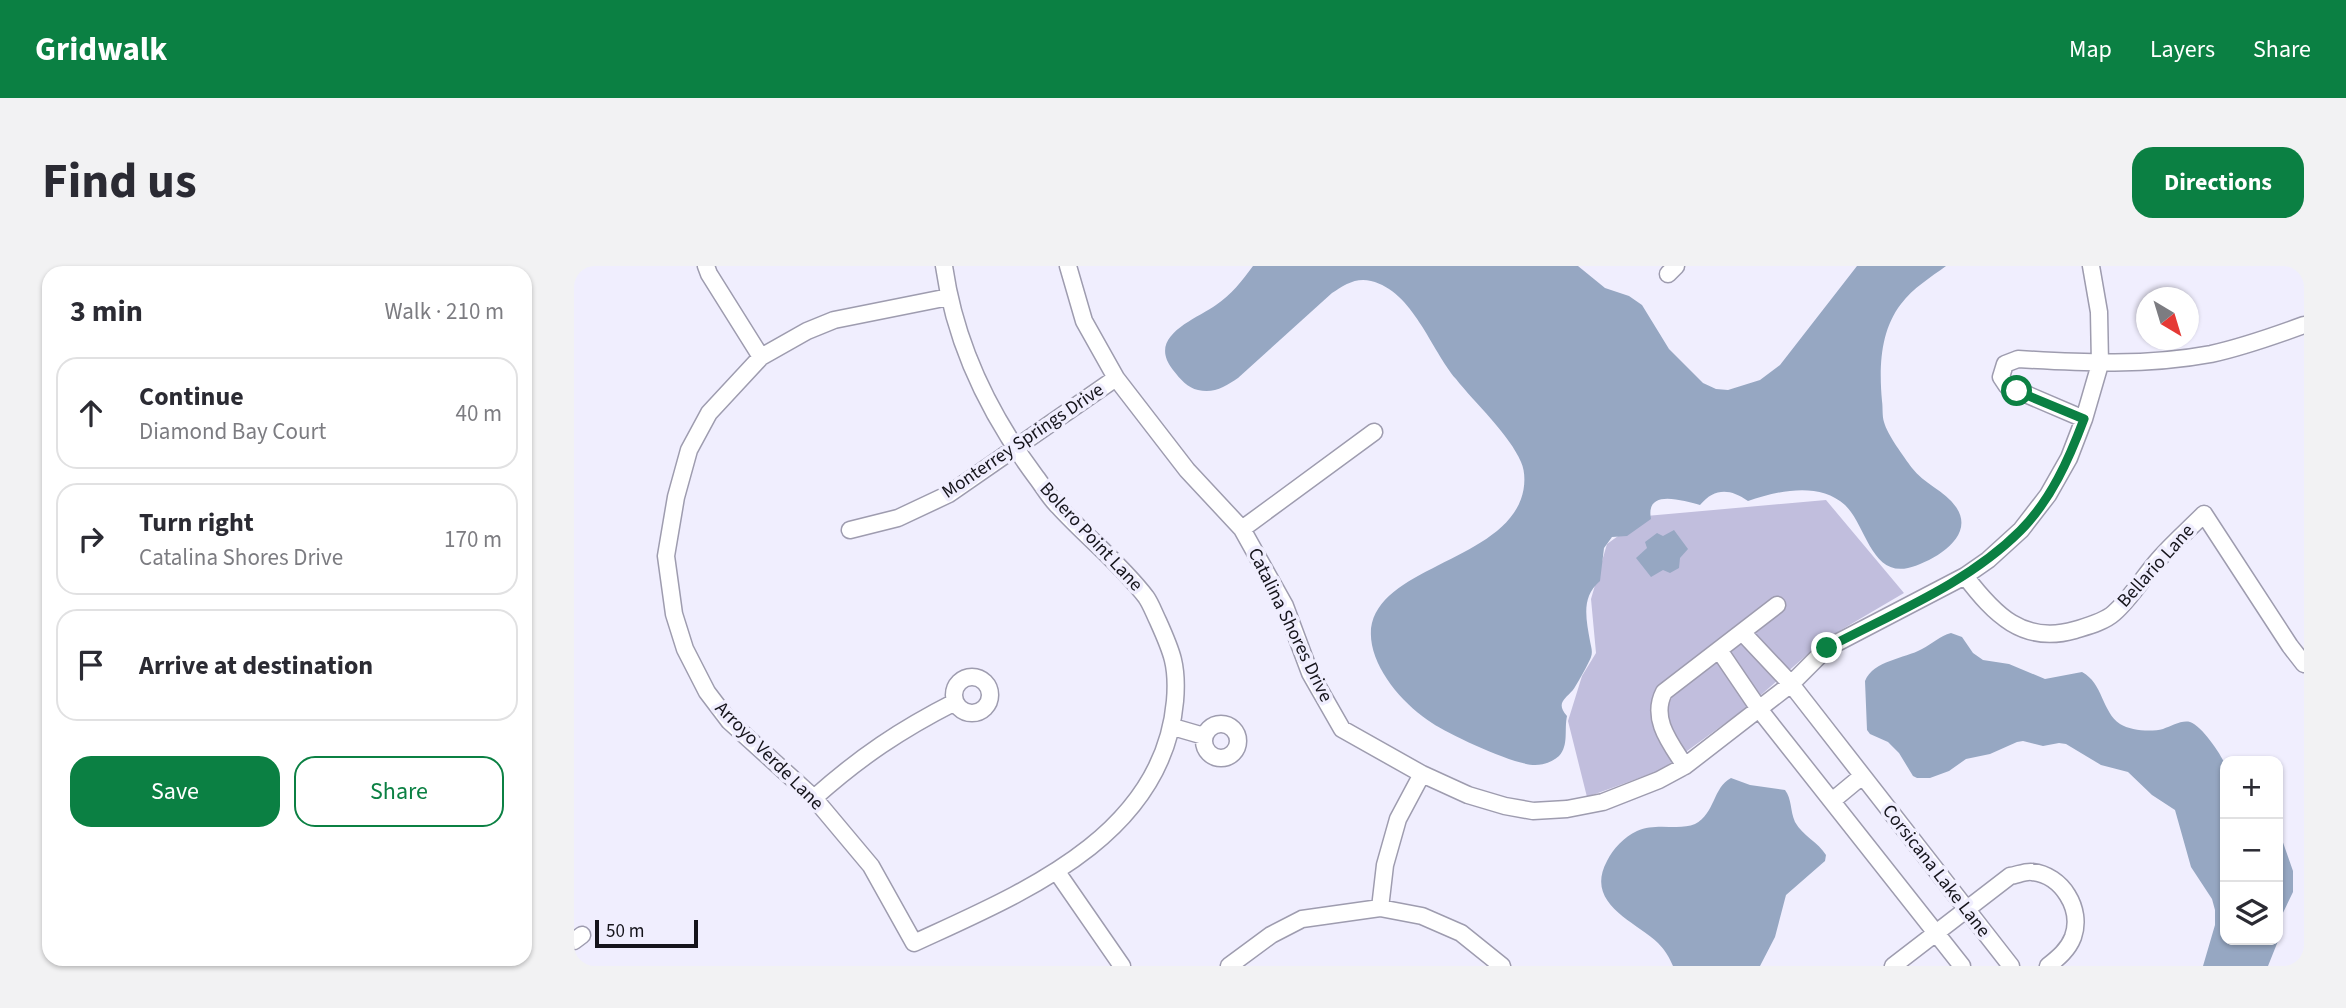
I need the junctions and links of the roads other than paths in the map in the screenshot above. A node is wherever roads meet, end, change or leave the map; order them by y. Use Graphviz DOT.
graph roads {
  1 [pos="706,266"];
  2 [pos="944,266"];
  3 [pos="1068,266"];
  4 [pos="2091,266"];
  5 [pos="949,298"];
  6 [pos="2304,325"];
  7 [pos="761,357"];
  8 [pos="2100,364"];
  9 [pos="1116,378"];
  10 [pos="2084,419"];
  11 [pos="1374,432"];
  12 [pos="1015,449"];
  13 [pos="1242,529"];
  14 [pos="850,530"];
  15 [pos="1965,576"];
  16 [pos="1777,605"];
  17 [pos="1742,632"];
  18 [pos="1720,650"];
  19 [pos="2304,664"];
  20 [pos="1791,684"];
  21 [pos="956,702"];
  22 [pos="1759,709"];
  23 [pos="1172,727"];
  24 [pos="1204,736"];
  25 [pos="1685,766"];
  26 [pos="1422,774"];
  27 [pos="1861,777"];
  28 [pos="814,799"];
  29 [pos="1832,801"];
  30 [pos="1057,872"];
  31 [pos="1380,908"];
  32 [pos="1966,909"];
  33 [pos="1937,933"];
  34 [pos="914,943"];
  35 [pos="1122,966"];
  36 [pos="1229,966"];
  37 [pos="1502,966"];
  38 [pos="1893,966"];
  39 [pos="1962,966"];
  40 [pos="2011,966"];
  41 [pos="2048,966"];
  1 -- 7 [label="street"];
  2 -- 5 [label="street, Bolero Point Lane"];
  3 -- 9 [label="street, Catalina Shores Drive"];
  4 -- 8 [label="street, Catalina Shores Drive"];
  5 -- 7 [label="street, Arroyo Verde Lane"];
  5 -- 12 [label="street, Bolero Point Lane"];
  6 -- 8 [label="street"];
  7 -- 28 [label="street, Arroyo Verde Lane"];
  8 -- 10 [label="street, Catalina Shores Drive"];
  8 -- 10 [label="street"];
  9 -- 12 [label="street, Monterrey Springs Drive"];
  9 -- 13 [label="street, Catalina Shores Drive"];
  10 -- 15 [label="street, Catalina Shores Drive"];
  11 -- 13 [label="street"];
  12 -- 14 [label="street, Monterrey Springs Drive"];
  12 -- 23 [label="street, Bolero Point Lane"];
  13 -- 26 [label="street, Catalina Shores Drive"];
  15 -- 19 [label="street, Bellario Lane"];
  15 -- 20 [label="street, Catalina Shores Drive"];
  16 -- 17 [label="street"];
  17 -- 18 [label="street"];
  17 -- 20 [label="street, Corsicana Lake Lane"];
  18 -- 22 [label="street, Corsicana Lake Lane"];
  18 -- 25 [label="street"];
  20 -- 22 [label="street, Catalina Shores Drive"];
  20 -- 27 [label="street, Corsicana Lake Lane"];
  21 -- 28 [label="street"];
  22 -- 25 [label="street, Catalina Shores Drive"];
  22 -- 29 [label="street, Corsicana Lake Lane"];
  23 -- 24 [label="street"];
  23 -- 30 [label="street, Bolero Point Lane"];
  25 -- 26 [label="street, Catalina Shores Drive"];
  26 -- 31 [label="street"];
  27 -- 29 [label="street"];
  27 -- 32 [label="street, Corsicana Lake Lane"];
  28 -- 34 [label="street, Arroyo Verde Lane"];
  29 -- 33 [label="street, Corsicana Lake Lane"];
  30 -- 34 [label="street, Bolero Point Lane"];
  30 -- 35 [label="street"];
  31 -- 36 [label="street"];
  31 -- 37 [label="street"];
  32 -- 33 [label="street"];
  32 -- 40 [label="street, Corsicana Lake Lane"];
  32 -- 41 [label="street"];
  33 -- 38 [label="street"];
  33 -- 39 [label="street, Corsicana Lake Lane"];
}
